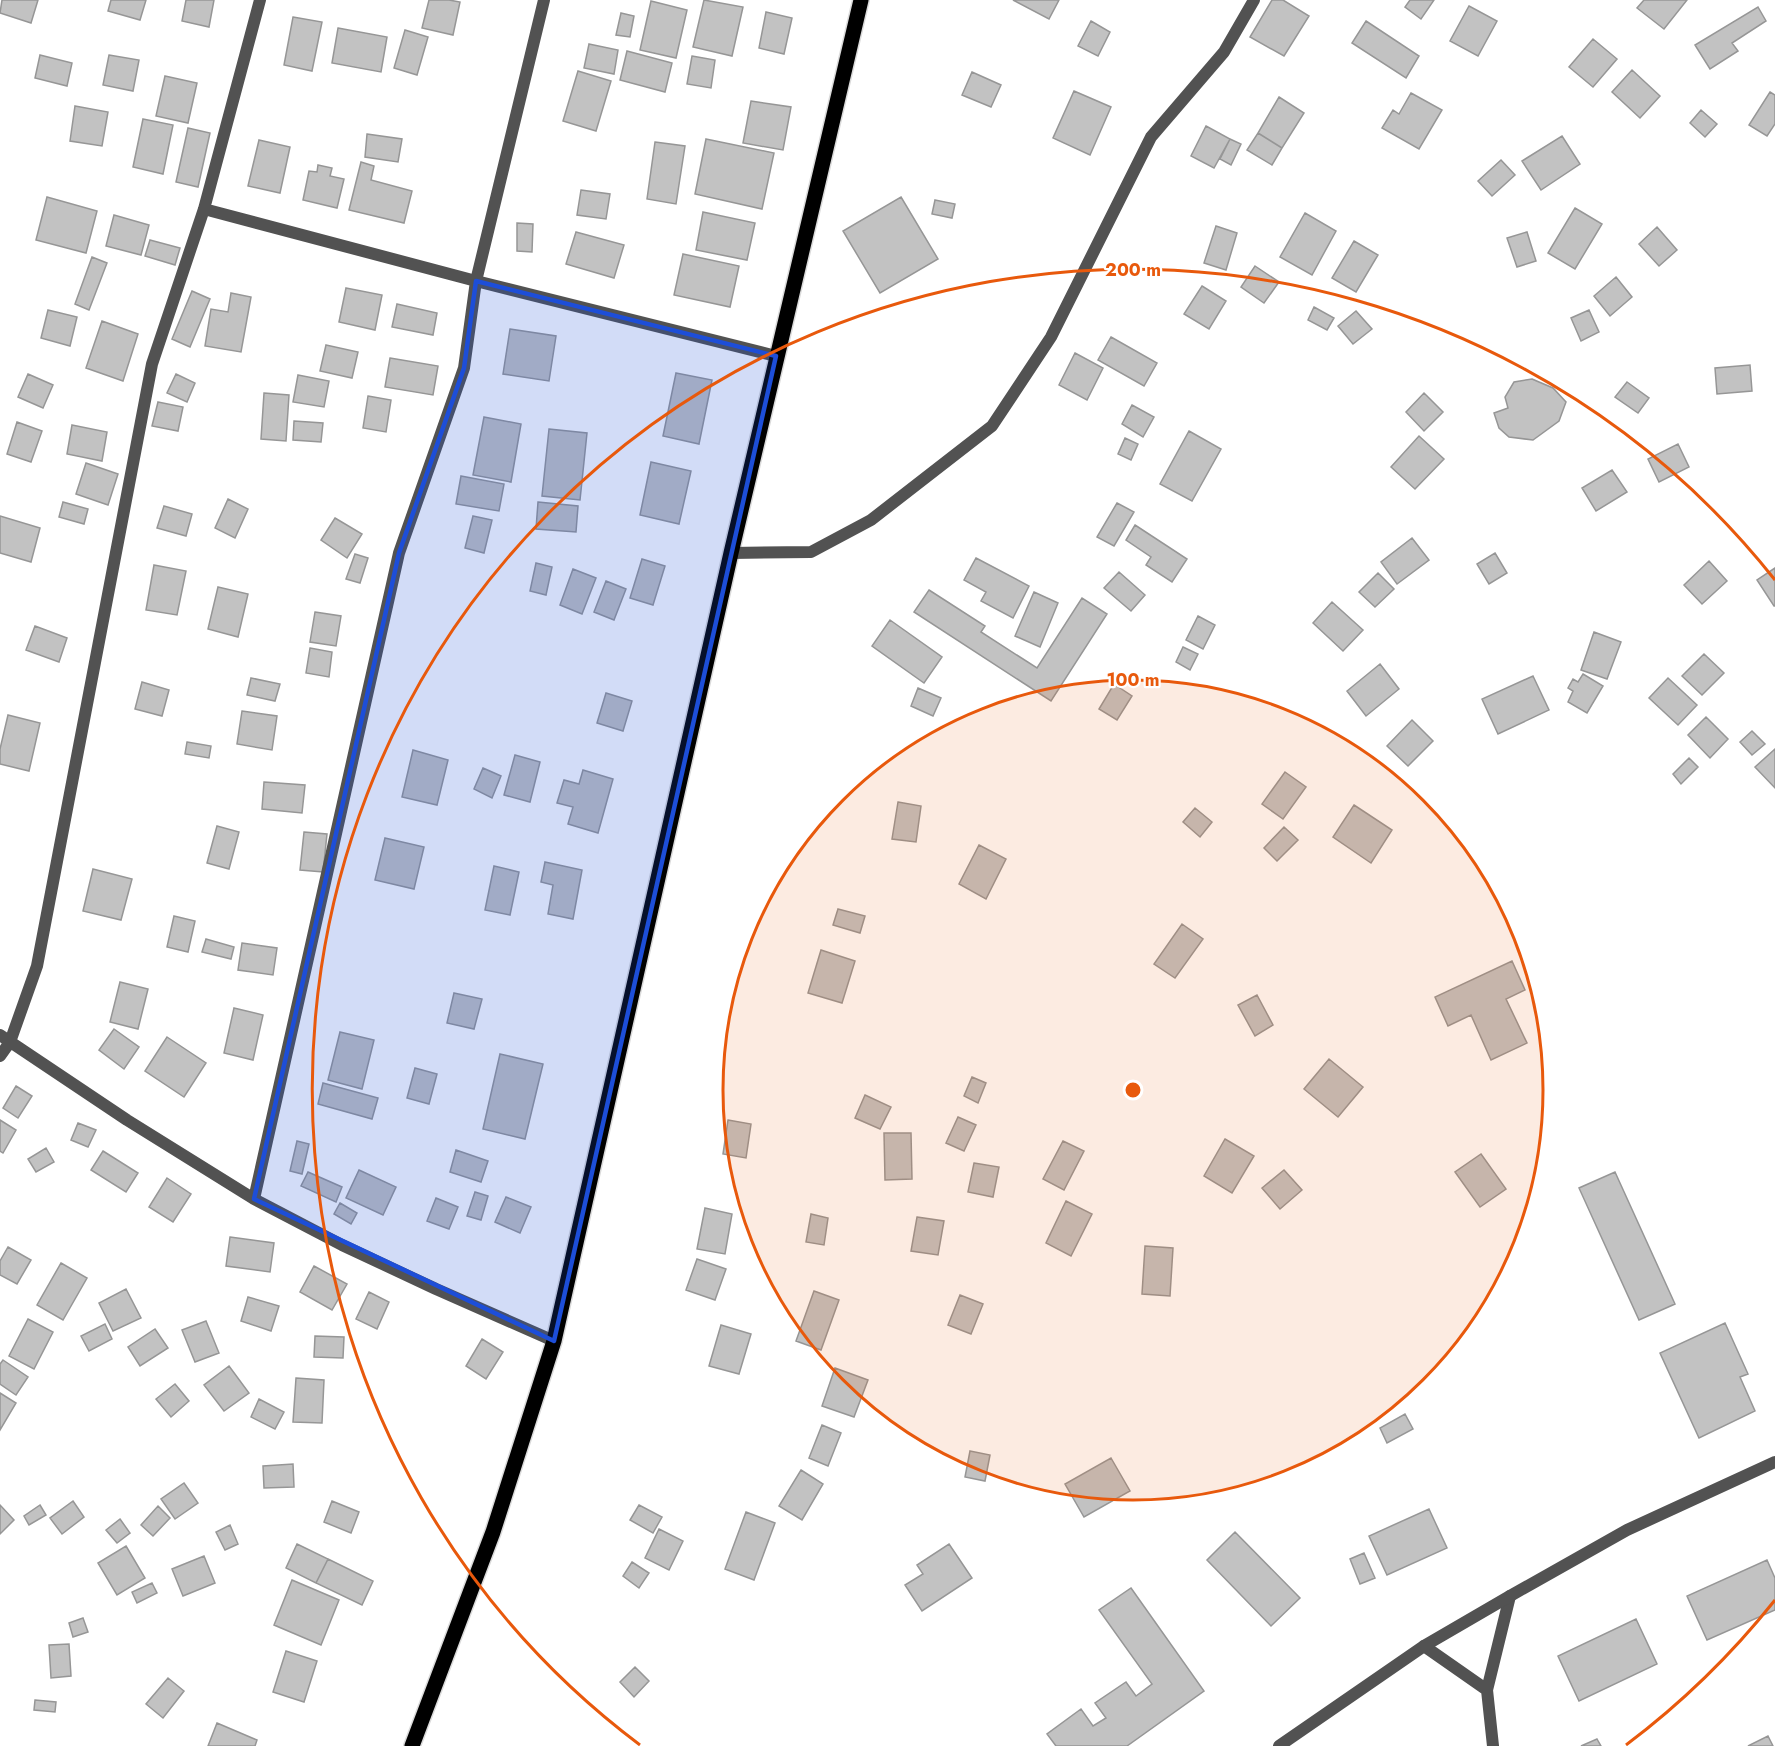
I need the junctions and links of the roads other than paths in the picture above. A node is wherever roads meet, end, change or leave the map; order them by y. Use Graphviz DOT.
graph roads {
  1 [pos="260,0"];
  2 [pos="544,0"];
  3 [pos="861,0"];
  4 [pos="1254,0"];
  5 [pos="204,209"];
  6 [pos="476,281"];
  7 [pos="776,356"];
  8 [pos="731,553"];
  9 [pos="5,1038"];
  10 [pos="0,1056"];
  11 [pos="254,1199"];
  12 [pos="554,1341"];
  13 [pos="1775,1462"];
  14 [pos="1509,1596"];
  15 [pos="1424,1646"];
  16 [pos="1487,1690"];
  17 [pos="412,1746"];
  18 [pos="1279,1746"];
  19 [pos="1494,1746"];
  1 -- 5 [label="street"];
  2 -- 6 [label="street"];
  3 -- 7 [label="main road"];
  4 -- 8 [label="street"];
  5 -- 6 [label="street"];
  5 -- 9 [label="street"];
  6 -- 7 [label="street"];
  6 -- 11 [label="street"];
  7 -- 8 [label="main road"];
  8 -- 12 [label="main road"];
  9 -- 10 [label="street"];
  9 -- 11 [label="street"];
  11 -- 12 [label="street"];
  12 -- 17 [label="main road"];
  13 -- 14 [label="street"];
  14 -- 15 [label="street"];
  14 -- 16 [label="street"];
  15 -- 16 [label="street"];
  15 -- 18 [label="street"];
  16 -- 19 [label="street"];
}
